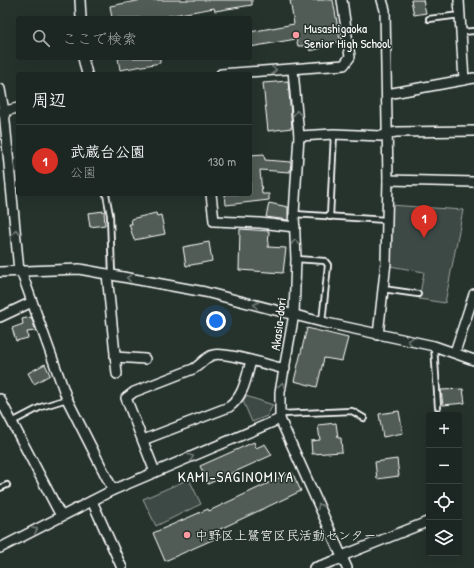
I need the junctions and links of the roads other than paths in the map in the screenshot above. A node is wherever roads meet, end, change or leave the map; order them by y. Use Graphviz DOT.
graph roads {
  1 [pos="80,0"];
  2 [pos="342,0"];
  3 [pos="382,0"];
  4 [pos="459,0"];
  5 [pos="460,15"];
  6 [pos="81,16"];
  7 [pos="429,18"];
  8 [pos="474,31"];
  9 [pos="461,32"];
  10 [pos="84,60"];
  11 [pos="293,70"];
  12 [pos="86,72"];
  13 [pos="252,72"];
  14 [pos="474,78"];
  15 [pos="464,80"];
  16 [pos="0,89"];
  17 [pos="387,94"];
  18 [pos="16,108"];
  19 [pos="2,112"];
  20 [pos="474,131"];
  21 [pos="334,134"];
  22 [pos="388,134"];
  23 [pos="299,136"];
  24 [pos="388,180"];
  25 [pos="474,182"];
  26 [pos="106,196"];
  27 [pos="211,196"];
  28 [pos="294,214"];
  29 [pos="330,217"];
  30 [pos="386,220"];
  31 [pos="295,227"];
  32 [pos="296,259"];
  33 [pos="20,271"];
  34 [pos="0,272"];
  35 [pos="109,275"];
  36 [pos="383,289"];
  37 [pos="418,294"];
  38 [pos="474,294"];
  39 [pos="32,302"];
  40 [pos="294,314"];
  41 [pos="0,317"];
  42 [pos="322,322"];
  43 [pos="378,335"];
  44 [pos="434,346"];
  45 [pos="455,352"];
  46 [pos="115,357"];
  47 [pos="145,359"];
  48 [pos="474,360"];
  49 [pos="251,361"];
  50 [pos="285,369"];
  51 [pos="117,374"];
  52 [pos="0,399"];
  53 [pos="66,399"];
  54 [pos="438,407"];
  55 [pos="280,416"];
  56 [pos="364,418"];
  57 [pos="12,422"];
  58 [pos="142,440"];
  59 [pos="155,472"];
  60 [pos="7,485"];
  61 [pos="0,488"];
  62 [pos="113,490"];
  63 [pos="92,501"];
  64 [pos="61,516"];
  65 [pos="426,522"];
  66 [pos="0,548"];
  67 [pos="342,557"];
  68 [pos="122,568"];
  69 [pos="314,568"];
  70 [pos="346,568"];
  1 -- 6 [label="street"];
  2 -- 11 [label="street"];
  3 -- 17 [label="street"];
  4 -- 5 [label="street"];
  5 -- 7 [label="lane"];
  5 -- 9 [label="street"];
  8 -- 9 [label="lane"];
  9 -- 15 [label="street"];
  10 -- 12 [label="street"];
  13 -- 11 [label="street, one-way"];
  23 -- 11 [label="street, Akasia-dori, one-way"];
  14 -- 15 [label="street"];
  15 -- 17 [label="street"];
  16 -- 19 [label="street"];
  17 -- 22 [label="street"];
  18 -- 19 [label="street"];
  33 -- 19 [label="street, one-way"];
  20 -- 22 [label="street"];
  21 -- 22 [label="street"];
  21 -- 23 [label="street"];
  21 -- 29 [label="lane"];
  22 -- 24 [label="street"];
  23 -- 28 [label="street, Akasia-dori"];
  24 -- 25 [label="street"];
  24 -- 30 [label="street"];
  26 -- 35 [label="lane"];
  27 -- 31 [label="street"];
  28 -- 29 [label="lane"];
  28 -- 31 [label="street, Akasia-dori"];
  29 -- 30 [label="lane"];
  30 -- 36 [label="street"];
  32 -- 31 [label="street, Akasia-dori, one-way"];
  32 -- 40 [label="street, Akasia-dori"];
  32 -- 42 [label="lane"];
  33 -- 34 [label="street"];
  33 -- 35 [label="street"];
  33 -- 39 [label="street"];
  40 -- 35 [label="street, one-way"];
  35 -- 46 [label="street"];
  36 -- 37 [label="lane"];
  36 -- 43 [label="street"];
  38 -- 45 [label="street"];
  39 -- 41 [label="street"];
  39 -- 53 [label="street"];
  40 -- 42 [label="street"];
  40 -- 50 [label="street, Akasia-dori"];
  42 -- 43 [label="street"];
  44 -- 43 [label="street, one-way"];
  44 -- 45 [label="street"];
  44 -- 54 [label="lane"];
  45 -- 48 [label="street"];
  46 -- 47 [label="street"];
  46 -- 51 [label="street"];
  49 -- 50 [label="street"];
  49 -- 58 [label="street"];
  49 -- 58 [label="street"];
  55 -- 50 [label="street, Akasia-dori, one-way"];
  52 -- 57 [label="street"];
  53 -- 57 [label="lane"];
  53 -- 62 [label="street"];
  55 -- 56 [label="lane"];
  59 -- 55 [label="street, one-way"];
  67 -- 55 [label="street, Akasia-dori, one-way"];
  57 -- 64 [label="street"];
  58 -- 59 [label="street"];
  59 -- 62 [label="street"];
  60 -- 61 [label="lane"];
  62 -- 63 [label="street"];
  63 -- 64 [label="street"];
  63 -- 68 [label="street"];
  66 -- 64 [label="street, one-way"];
  65 -- 67 [label="street"];
  67 -- 69 [label="street"];
  67 -- 70 [label="street, Akasia-dori"];
}
